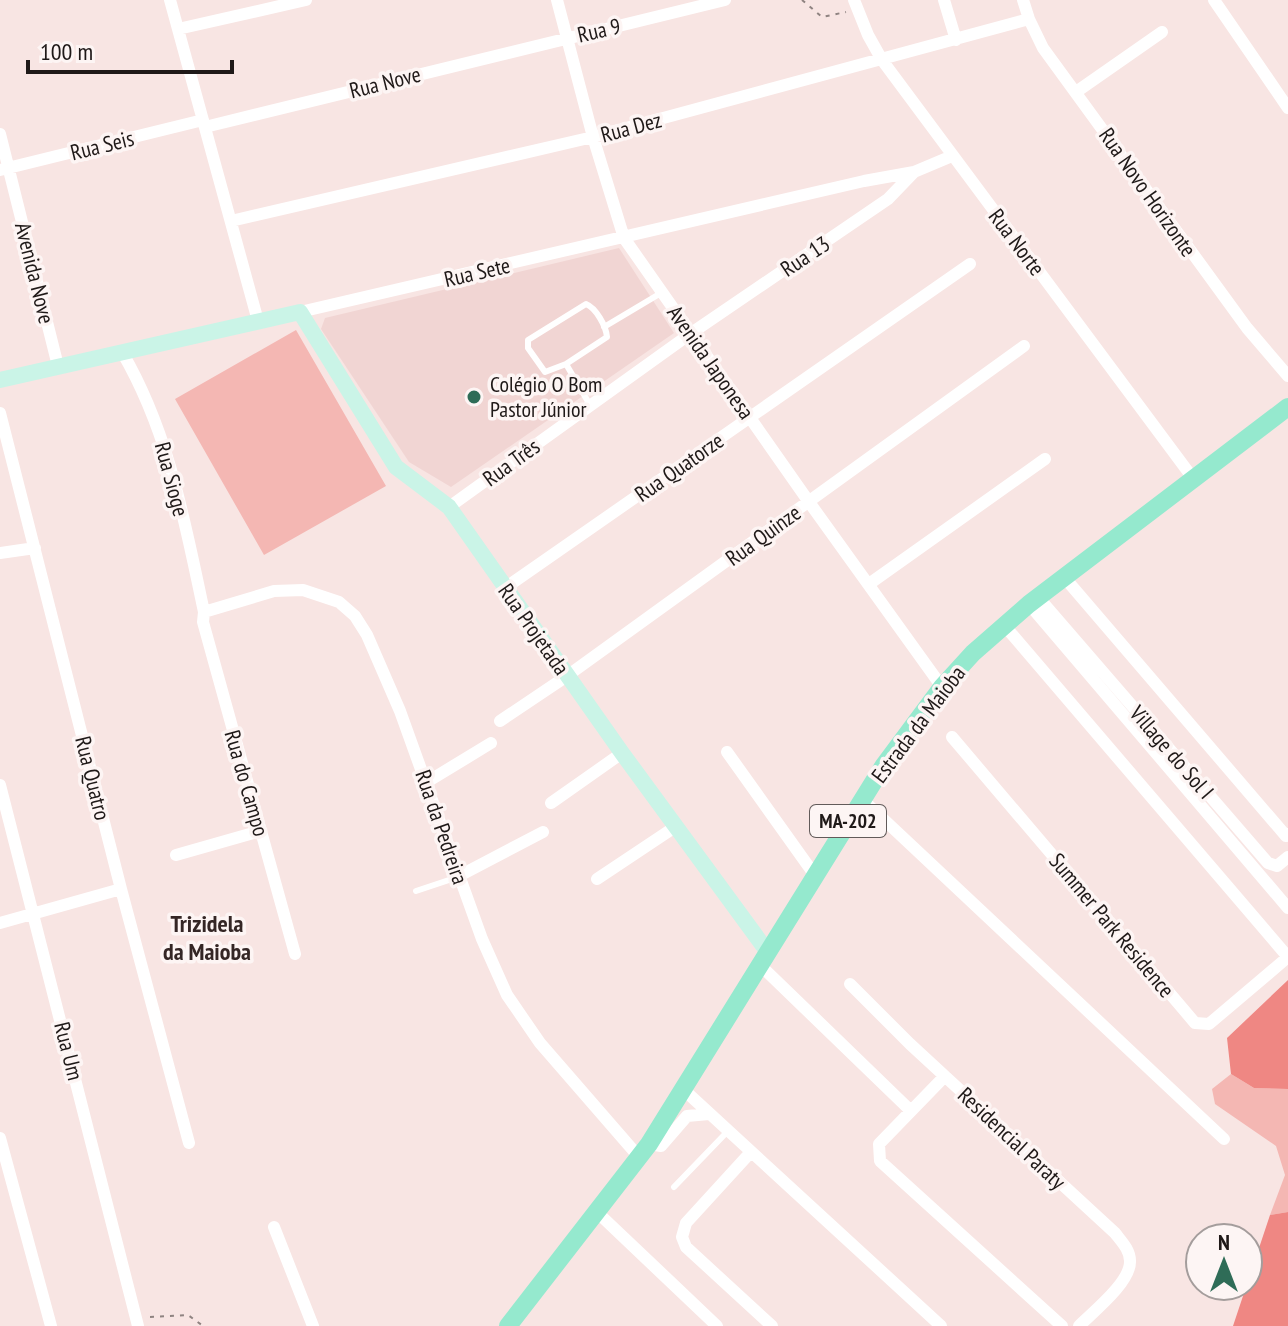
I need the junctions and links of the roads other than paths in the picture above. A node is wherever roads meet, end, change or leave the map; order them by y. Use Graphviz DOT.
graph roads {
  1 [pos="170,0"];
  2 [pos="306,0"];
  3 [pos="557,0"];
  4 [pos="725,0"];
  5 [pos="944,0"];
  6 [pos="1023,0"];
  7 [pos="1214,0"];
  8 [pos="855,4"];
  9 [pos="1029,19"];
  10 [pos="178,29"];
  11 [pos="1162,32"];
  12 [pos="566,38"];
  13 [pos="956,40"];
  14 [pos="882,60"];
  15 [pos="1076,92"];
  16 [pos="1288,108"];
  17 [pos="204,124"];
  18 [pos="0,134"];
  19 [pos="593,137"];
  20 [pos="952,156"];
  21 [pos="4,169"];
  22 [pos="914,172"];
  23 [pos="231,221"];
  24 [pos="624,238"];
  25 [pos="970,264"];
  26 [pos="661,293"];
  27 [pos="300,312"];
  28 [pos="258,321"];
  29 [pos="604,327"];
  30 [pos="690,334"];
  31 [pos="1024,346"];
  32 [pos="122,352"];
  33 [pos="566,364"];
  34 [pos="58,366"];
  35 [pos="1288,376"];
  36 [pos="0,380"];
  37 [pos="590,405"];
  38 [pos="1288,407"];
  39 [pos="0,413"];
  40 [pos="750,417"];
  41 [pos="1045,459"];
  42 [pos="1192,477"];
  43 [pos="809,502"];
  44 [pos="449,507"];
  45 [pos="35,548"];
  46 [pos="0,553"];
  47 [pos="1064,577"];
  48 [pos="869,584"];
  49 [pos="505,588"];
  50 [pos="1034,601"];
  51 [pos="204,612"];
  52 [pos="1004,625"];
  53 [pos="567,676"];
  54 [pos="942,687"];
  55 [pos="500,721"];
  56 [pos="952,737"];
  57 [pos="491,743"];
  58 [pos="727,752"];
  59 [pos="622,753"];
  60 [pos="427,782"];
  61 [pos="0,785"];
  62 [pos="862,799"];
  63 [pos="551,803"];
  64 [pos="675,827"];
  65 [pos="260,831"];
  66 [pos="543,832"];
  67 [pos="1287,836"];
  68 [pos="176,855"];
  69 [pos="1288,857"];
  70 [pos="814,874"];
  71 [pos="459,876"];
  72 [pos="597,879"];
  73 [pos="121,889"];
  74 [pos="416,891"];
  75 [pos="1288,908"];
  76 [pos="35,913"];
  77 [pos="0,923"];
  78 [pos="295,954"];
  79 [pos="763,957"];
  80 [pos="1288,957"];
  81 [pos="850,984"];
  82 [pos="945,1076"];
  83 [pos="683,1089"];
  84 [pos="911,1111"];
  85 [pos="709,1114"];
  86 [pos="727,1132"];
  87 [pos="0,1138"];
  88 [pos="1224,1139"];
  89 [pos="189,1143"];
  90 [pos="644,1151"];
  91 [pos="750,1153"];
  92 [pos="674,1187"];
  93 [pos="598,1213"];
  94 [pos="274,1227"];
  95 [pos="137,1322"];
  96 [pos="516,1323"];
  97 [pos="51,1326"];
  98 [pos="313,1326"];
  99 [pos="717,1326"];
  100 [pos="772,1326"];
  101 [pos="941,1326"];
  102 [pos="1062,1326"];
  103 [pos="1079,1326"];
  1 -- 10 [label="street"];
  2 -- 10 [label="street"];
  3 -- 12 [label="street, Avenida Japonesa"];
  4 -- 12 [label="street, Rua 9"];
  5 -- 13 [label="street"];
  6 -- 9 [label="street, Rua Novo Horizonte"];
  7 -- 16 [label="street"];
  8 -- 14 [label="street, Rua Norte"];
  9 -- 13 [label="street, Rua Dez"];
  9 -- 15 [label="street, Rua Novo Horizonte"];
  10 -- 17 [label="street"];
  11 -- 15 [label="street"];
  12 -- 17 [label="street, Rua Nove"];
  12 -- 19 [label="street, Avenida Japonesa"];
  13 -- 14 [label="street, Rua Dez"];
  14 -- 19 [label="street, Rua Dez"];
  14 -- 20 [label="street, Rua Norte"];
  15 -- 35 [label="street, Rua Novo Horizonte"];
  17 -- 21 [label="street, Rua Seis"];
  17 -- 23 [label="street"];
  18 -- 21 [label="street, Avenida Nove"];
  19 -- 23 [label="street, Rua Dez"];
  19 -- 24 [label="street, Avenida Japonesa"];
  20 -- 22 [label="street, Rua Sete"];
  20 -- 42 [label="street, Rua Norte"];
  21 -- 34 [label="street, Avenida Nove"];
  22 -- 24 [label="street, Rua Sete"];
  22 -- 30 [label="street, Rua 13"];
  23 -- 28 [label="street"];
  24 -- 26 [label="street, Avenida Japonesa"];
  24 -- 27 [label="street, Rua Sete"];
  25 -- 40 [label="street, Rua Quatorze"];
  26 -- 29 [label="lane"];
  26 -- 30 [label="street, Avenida Japonesa"];
  27 -- 28 [label="street, Rua Sete"];
  27 -- 44 [label="street, Rua Projetada"];
  28 -- 32 [label="street, Rua Sete"];
  29 -- 33 [label="lane"];
  29 -- 33 [label="lane"];
  30 -- 37 [label="street, Rua Três"];
  30 -- 40 [label="street, Avenida Japonesa"];
  31 -- 43 [label="street, Rua Quinze"];
  32 -- 34 [label="street, Rua Sete"];
  32 -- 51 [label="street, Rua Sioge"];
  33 -- 37 [label="lane"];
  34 -- 36 [label="street, Rua Sete"];
  37 -- 44 [label="street, Rua Três"];
  38 -- 42 [label="main road, Estrada da Maioba / MA-202"];
  39 -- 45 [label="street, Rua Quatro"];
  40 -- 43 [label="street, Avenida Japonesa"];
  40 -- 49 [label="street, Rua Quatorze"];
  41 -- 48 [label="street"];
  42 -- 47 [label="main road, Estrada da Maioba / MA-202"];
  43 -- 48 [label="street, Avenida Japonesa"];
  43 -- 53 [label="street, Rua Quinze"];
  44 -- 49 [label="street, Rua Projetada"];
  45 -- 46 [label="street"];
  45 -- 73 [label="street, Rua Quatro"];
  47 -- 50 [label="main road, Estrada da Maioba / MA-202"];
  47 -- 67 [label="street, Village do Sol I"];
  48 -- 54 [label="street, Avenida Japonesa"];
  49 -- 53 [label="street, Rua Projetada"];
  50 -- 52 [label="main road, Estrada da Maioba / MA-202"];
  50 -- 69 [label="street, Village do Sol I"];
  50 -- 75 [label="street"];
  51 -- 60 [label="street, Rua da Pedreira"];
  51 -- 65 [label="street, Rua do Campo"];
  52 -- 54 [label="main road, Estrada da Maioba / MA-202"];
  52 -- 80 [label="street, Summer Park Residence"];
  53 -- 55 [label="street, Rua Quinze"];
  53 -- 59 [label="street, Rua Projetada"];
  54 -- 62 [label="main road, Estrada da Maioba / MA-202"];
  56 -- 80 [label="street, Summer Park Residence"];
  57 -- 60 [label="street"];
  58 -- 70 [label="street"];
  59 -- 63 [label="street"];
  59 -- 64 [label="street, Rua Projetada"];
  60 -- 71 [label="street, Rua da Pedreira"];
  61 -- 76 [label="street, Rua Um"];
  62 -- 70 [label="main road, Estrada da Maioba / MA-202"];
  62 -- 88 [label="street"];
  64 -- 72 [label="street"];
  64 -- 79 [label="street, Rua Projetada"];
  65 -- 68 [label="street"];
  65 -- 78 [label="street, Rua do Campo"];
  66 -- 71 [label="street"];
  70 -- 79 [label="main road, Estrada da Maioba / MA-202"];
  71 -- 74 [label="lane"];
  71 -- 90 [label="street, Rua da Pedreira"];
  73 -- 76 [label="street"];
  73 -- 89 [label="street, Rua Quatro"];
  76 -- 77 [label="street"];
  76 -- 95 [label="street, Rua Um"];
  79 -- 83 [label="main road, Estrada da Maioba / MA-202"];
  79 -- 84 [label="street"];
  81 -- 82 [label="street"];
  82 -- 84 [label="street, Residencial Paraty"];
  82 -- 103 [label="street, Residencial Paraty"];
  83 -- 85 [label="street"];
  83 -- 90 [label="main road, Estrada da Maioba / MA-202"];
  84 -- 102 [label="street, Residencial Paraty"];
  85 -- 86 [label="street"];
  85 -- 90 [label="street"];
  86 -- 91 [label="street"];
  86 -- 92 [label="lane"];
  87 -- 97 [label="street"];
  90 -- 93 [label="main road, Estrada da Maioba / MA-202"];
  91 -- 100 [label="street"];
  91 -- 101 [label="street"];
  93 -- 96 [label="main road, Estrada da Maioba / MA-202"];
  93 -- 99 [label="street"];
  94 -- 98 [label="street"];
}
